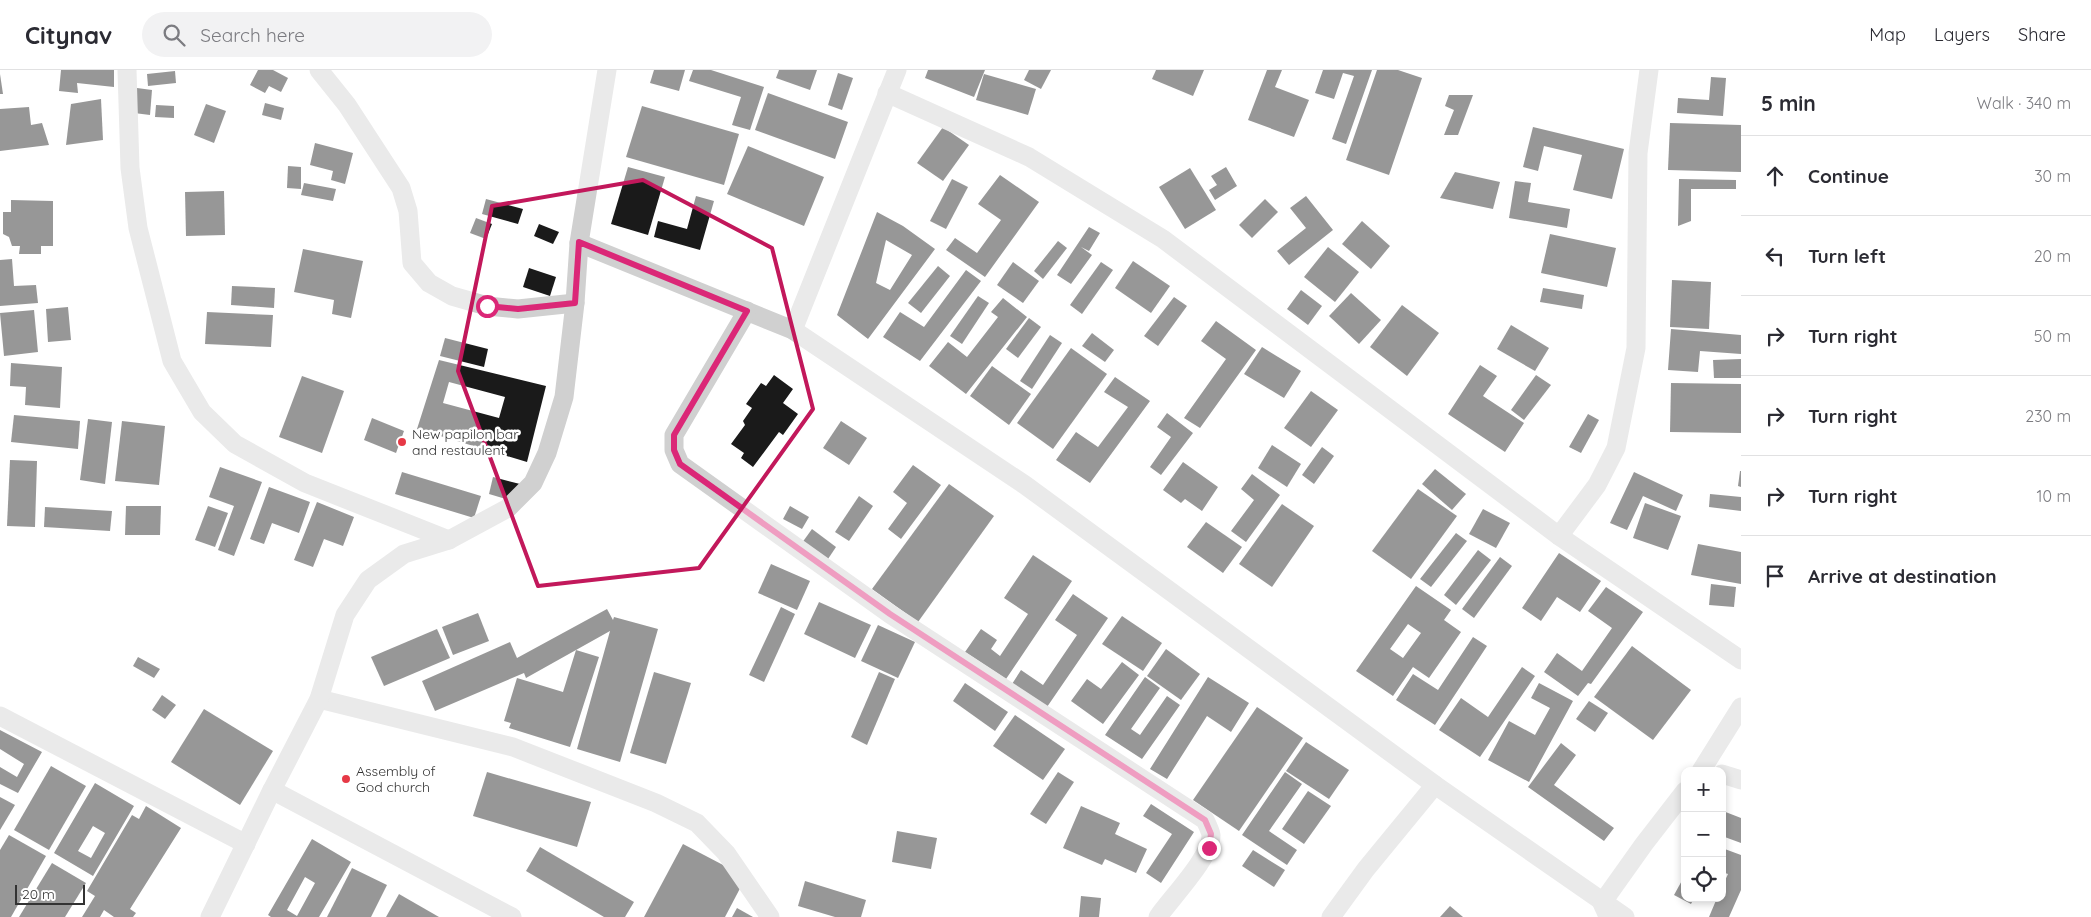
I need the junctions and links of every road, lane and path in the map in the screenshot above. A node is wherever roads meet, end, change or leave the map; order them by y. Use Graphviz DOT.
graph roads {
  1 [pos="127,70"];
  2 [pos="319,70"];
  3 [pos="607,70"];
  4 [pos="897,70"];
  5 [pos="1649,70"];
  6 [pos="887,92"];
  7 [pos="579,242"];
  8 [pos="575,303"];
  9 [pos="747,311"];
  10 [pos="793,330"];
  11 [pos="1559,536"];
  12 [pos="449,540"];
  13 [pos="1741,660"];
  14 [pos="319,699"];
  15 [pos="1741,707"];
  16 [pos="0,716"];
  17 [pos="1707,767"];
  18 [pos="1726,775"];
  19 [pos="1741,780"];
  20 [pos="1435,785"];
  21 [pos="272,790"];
  22 [pos="1681,796"];
  23 [pos="246,844"];
  24 [pos="1606,910"];
  25 [pos="210,917"];
  26 [pos="512,917"];
  27 [pos="770,917"];
  28 [pos="1158,917"];
  29 [pos="1331,917"];
  30 [pos="1624,917"];
  1 -- 12 [label="street"];
  2 -- 8 [label="street"];
  3 -- 7 [label="street"];
  4 -- 6 [label="street"];
  5 -- 11 [label="street"];
  6 -- 10 [label="street"];
  6 -- 11 [label="street"];
  7 -- 8 [label="street"];
  7 -- 9 [label="street"];
  8 -- 12 [label="street"];
  9 -- 10 [label="street"];
  9 -- 28 [label="street"];
  10 -- 20 [label="street"];
  11 -- 13 [label="street"];
  12 -- 14 [label="street"];
  14 -- 21 [label="street"];
  14 -- 27 [label="street"];
  15 -- 17 [label="street"];
  16 -- 23 [label="street"];
  18 -- 19 [label="street"];
  20 -- 24 [label="street"];
  20 -- 29 [label="street"];
  21 -- 23 [label="street"];
  21 -- 26 [label="street"];
  22 -- 24 [label="street"];
  23 -- 25 [label="street"];
  24 -- 30 [label="street"];
}
